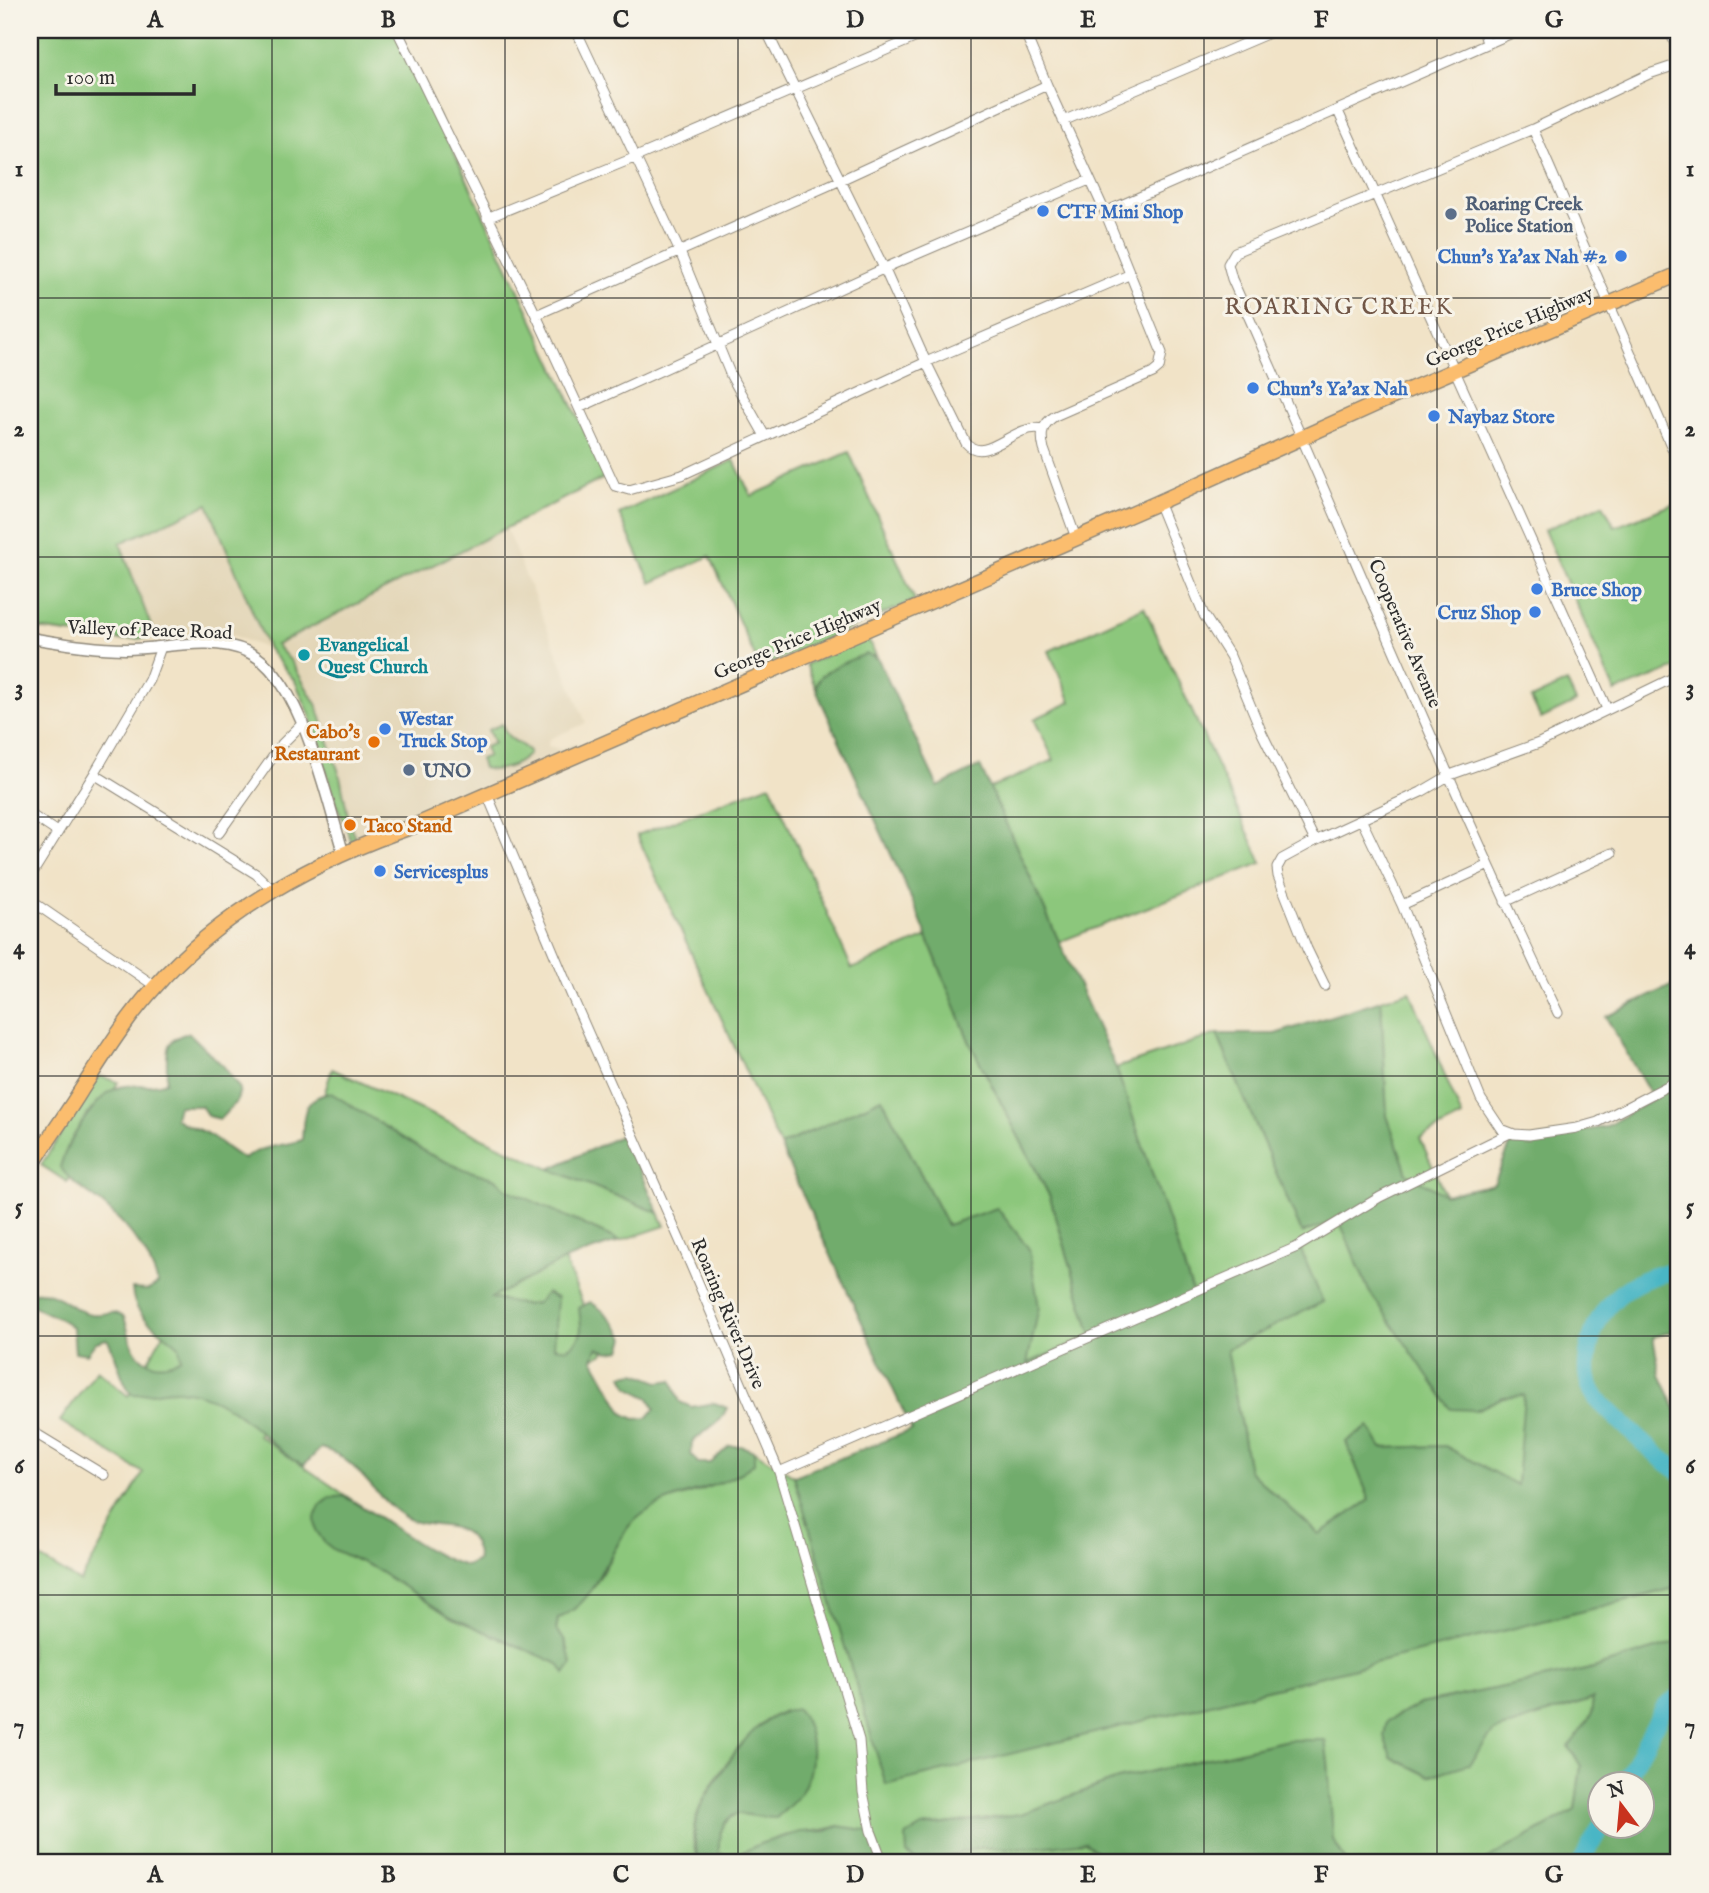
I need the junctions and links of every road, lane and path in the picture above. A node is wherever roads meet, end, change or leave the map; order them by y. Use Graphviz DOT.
graph roads {
  1 [pos="397,30"];
  2 [pos="576,30"];
  3 [pos="766,30"];
  4 [pos="933,30"];
  5 [pos="1024,30"];
  6 [pos="1276,30"];
  7 [pos="1483,30"];
  8 [pos="1519,30"];
  9 [pos="1669,30"];
  10 [pos="1487,43"];
  11 [pos="1679,52"];
  12 [pos="1679,64"];
  13 [pos="1047,85"];
  14 [pos="795,88"];
  15 [pos="1338,111"];
  16 [pos="1063,121"];
  17 [pos="1533,129"];
  18 [pos="636,156"];
  19 [pos="840,180"];
  20 [pos="1089,180"];
  21 [pos="1374,195"];
  22 [pos="1105,212"];
  23 [pos="487,218"];
  24 [pos="680,252"];
  25 [pos="884,268"];
  26 [pos="1130,274"];
  27 [pos="1679,274"];
  28 [pos="1611,303"];
  29 [pos="536,315"];
  30 [pos="718,345"];
  31 [pos="926,362"];
  32 [pos="1454,371"];
  33 [pos="579,408"];
  34 [pos="1042,429"];
  35 [pos="1679,435"];
  36 [pos="765,436"];
  37 [pos="1303,438"];
  38 [pos="1669,439"];
  39 [pos="1679,464"];
  40 [pos="1158,502"];
  41 [pos="1076,538"];
  42 [pos="30,638"];
  43 [pos="160,647"];
  44 [pos="1679,675"];
  45 [pos="1607,709"];
  46 [pos="303,723"];
  47 [pos="94,775"];
  48 [pos="1450,775"];
  49 [pos="487,794"];
  50 [pos="30,814"];
  51 [pos="1362,821"];
  52 [pos="57,832"];
  53 [pos="219,833"];
  54 [pos="1315,841"];
  55 [pos="1612,853"];
  56 [pos="344,855"];
  57 [pos="1489,865"];
  58 [pos="30,877"];
  59 [pos="273,890"];
  60 [pos="30,900"];
  61 [pos="1505,902"];
  62 [pos="1402,905"];
  63 [pos="155,986"];
  64 [pos="1325,986"];
  65 [pos="1558,1013"];
  66 [pos="1679,1080"];
  67 [pos="1510,1133"];
  68 [pos="35,1147"];
  69 [pos="30,1168"];
  70 [pos="30,1430"];
  71 [pos="779,1472"];
  72 [pos="104,1475"];
  73 [pos="883,1863"];
  1 -- 23 [label="street"];
  2 -- 18 [label="street"];
  3 -- 14 [label="street"];
  4 -- 14 [label="street"];
  5 -- 13 [label="street"];
  6 -- 16 [label="street"];
  7 -- 10 [label="street"];
  8 -- 10 [label="street"];
  9 -- 11 [label="street"];
  10 -- 15 [label="street"];
  12 -- 17 [label="street"];
  13 -- 16 [label="street"];
  13 -- 19 [label="street"];
  14 -- 18 [label="street"];
  14 -- 19 [label="street"];
  15 -- 21 [label="street"];
  15 -- 22 [label="street"];
  16 -- 20 [label="street"];
  17 -- 21 [label="street"];
  17 -- 28 [label="street"];
  18 -- 23 [label="street"];
  18 -- 24 [label="street"];
  19 -- 24 [label="street"];
  19 -- 25 [label="street"];
  20 -- 22 [label="street"];
  20 -- 25 [label="street"];
  21 -- 32 [label="street"];
  21 -- 37 [label="street, Cooperative Avenue"];
  22 -- 26 [label="street"];
  23 -- 29 [label="street"];
  24 -- 29 [label="street"];
  24 -- 30 [label="street"];
  25 -- 30 [label="street"];
  25 -- 31 [label="street"];
  26 -- 31 [label="street"];
  26 -- 34 [label="street"];
  27 -- 28 [label="highway, George Price Highway"];
  28 -- 32 [label="highway, George Price Highway"];
  28 -- 38 [label="street"];
  29 -- 33 [label="street"];
  30 -- 33 [label="street"];
  30 -- 36 [label="street"];
  31 -- 34 [label="street"];
  31 -- 36 [label="street"];
  32 -- 37 [label="highway, George Price Highway"];
  32 -- 45 [label="street"];
  33 -- 36 [label="street"];
  34 -- 41 [label="street"];
  35 -- 38 [label="street"];
  37 -- 40 [label="highway, George Price Highway"];
  37 -- 48 [label="street, Cooperative Avenue"];
  38 -- 39 [label="street"];
  40 -- 41 [label="highway, George Price Highway"];
  40 -- 54 [label="street"];
  41 -- 49 [label="highway, George Price Highway"];
  42 -- 43 [label="street, Valley of Peace Road"];
  43 -- 46 [label="street, Valley of Peace Road"];
  43 -- 47 [label="street"];
  44 -- 45 [label="street"];
  45 -- 48 [label="street"];
  46 -- 53 [label="street"];
  46 -- 56 [label="street, Valley of Peace Road"];
  47 -- 52 [label="street"];
  47 -- 59 [label="street"];
  48 -- 51 [label="street"];
  48 -- 57 [label="street, Cooperative Avenue"];
  49 -- 56 [label="highway, George Price Highway"];
  49 -- 71 [label="street, Roaring River Drive"];
  50 -- 52 [label="street"];
  51 -- 54 [label="street"];
  51 -- 62 [label="street"];
  52 -- 58 [label="street"];
  54 -- 64 [label="street"];
  55 -- 61 [label="street"];
  56 -- 59 [label="highway, George Price Highway"];
  57 -- 61 [label="street, Cooperative Avenue"];
  57 -- 62 [label="street"];
  59 -- 63 [label="highway, George Price Highway"];
  60 -- 63 [label="street"];
  61 -- 65 [label="street, Cooperative Avenue"];
  62 -- 67 [label="street"];
  63 -- 68 [label="highway, George Price Highway"];
  66 -- 67 [label="street"];
  67 -- 71 [label="street"];
  68 -- 69 [label="highway, George Price Highway"];
  70 -- 72 [label="street"];
  71 -- 73 [label="street, Roaring River Drive"];
}
